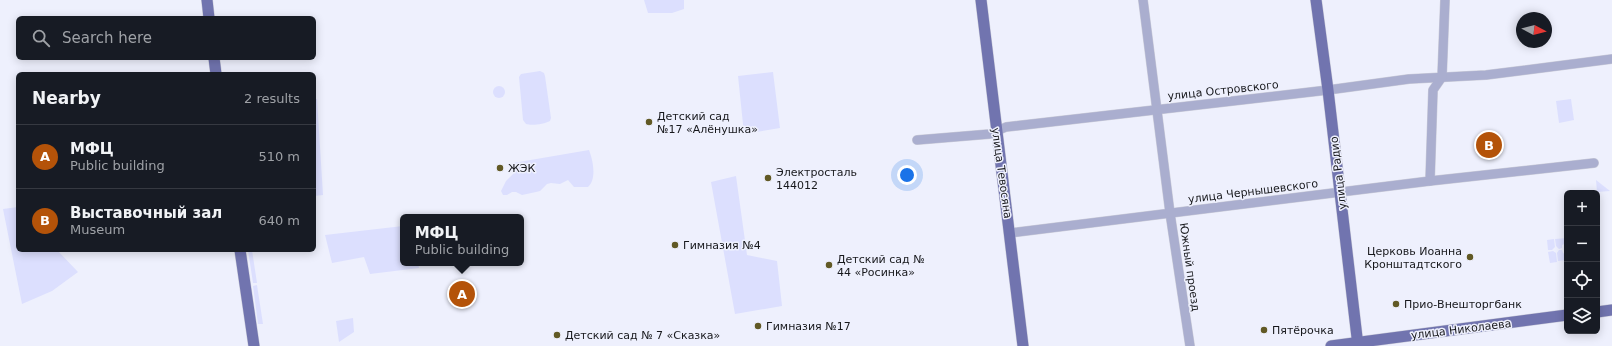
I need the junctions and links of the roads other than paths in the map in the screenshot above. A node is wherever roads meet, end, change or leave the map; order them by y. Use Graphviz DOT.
graph roads {
  1 [pos="207,0"];
  2 [pos="981,0"];
  3 [pos="1143,0"];
  4 [pos="1316,0"];
  5 [pos="1445,0"];
  6 [pos="209,16"];
  7 [pos="1612,59"];
  8 [pos="214,60"];
  9 [pos="216,72"];
  10 [pos="1442,77"];
  11 [pos="1328,90"];
  12 [pos="1157,109"];
  13 [pos="1001,129"];
  14 [pos="917,140"];
  15 [pos="1594,162"];
  16 [pos="1430,181"];
  17 [pos="1341,192"];
  18 [pos="1170,213"];
  19 [pos="1010,234"];
  20 [pos="240,252"];
  21 [pos="1612,310"];
  22 [pos="1600,312"];
  23 [pos="1564,315"];
  24 [pos="1358,344"];
  25 [pos="254,346"];
  26 [pos="1023,346"];
  27 [pos="1190,346"];
  28 [pos="1331,346"];
  1 -- 6 [label="main road"];
  2 -- 13 [label="main road, улица Тевосяна"];
  3 -- 12 [label="street, Южный проезд"];
  4 -- 11 [label="main road, улица Радио"];
  5 -- 10 [label="street"];
  7 -- 10 [label="street, улица Островского"];
  8 -- 9 [label="main road"];
  10 -- 11 [label="street, улица Островского"];
  10 -- 16 [label="street"];
  11 -- 12 [label="street, улица Островского"];
  11 -- 17 [label="main road, улица Радио"];
  12 -- 13 [label="street, улица Островского"];
  12 -- 18 [label="street, Южный проезд"];
  13 -- 14 [label="street, улица Островского"];
  13 -- 19 [label="main road, улица Тевосяна"];
  15 -- 16 [label="street, улица Чернышевского"];
  16 -- 17 [label="street, улица Чернышевского"];
  17 -- 18 [label="street, улица Чернышевского"];
  17 -- 24 [label="main road, улица Радио"];
  18 -- 19 [label="street, улица Чернышевского"];
  18 -- 27 [label="street, Южный проезд"];
  19 -- 26 [label="main road, улица Тевосяна"];
  20 -- 25 [label="main road"];
  21 -- 22 [label="main road"];
  23 -- 24 [label="main road, улица Николаева"];
  24 -- 28 [label="main road, улица Николаева"];
}
